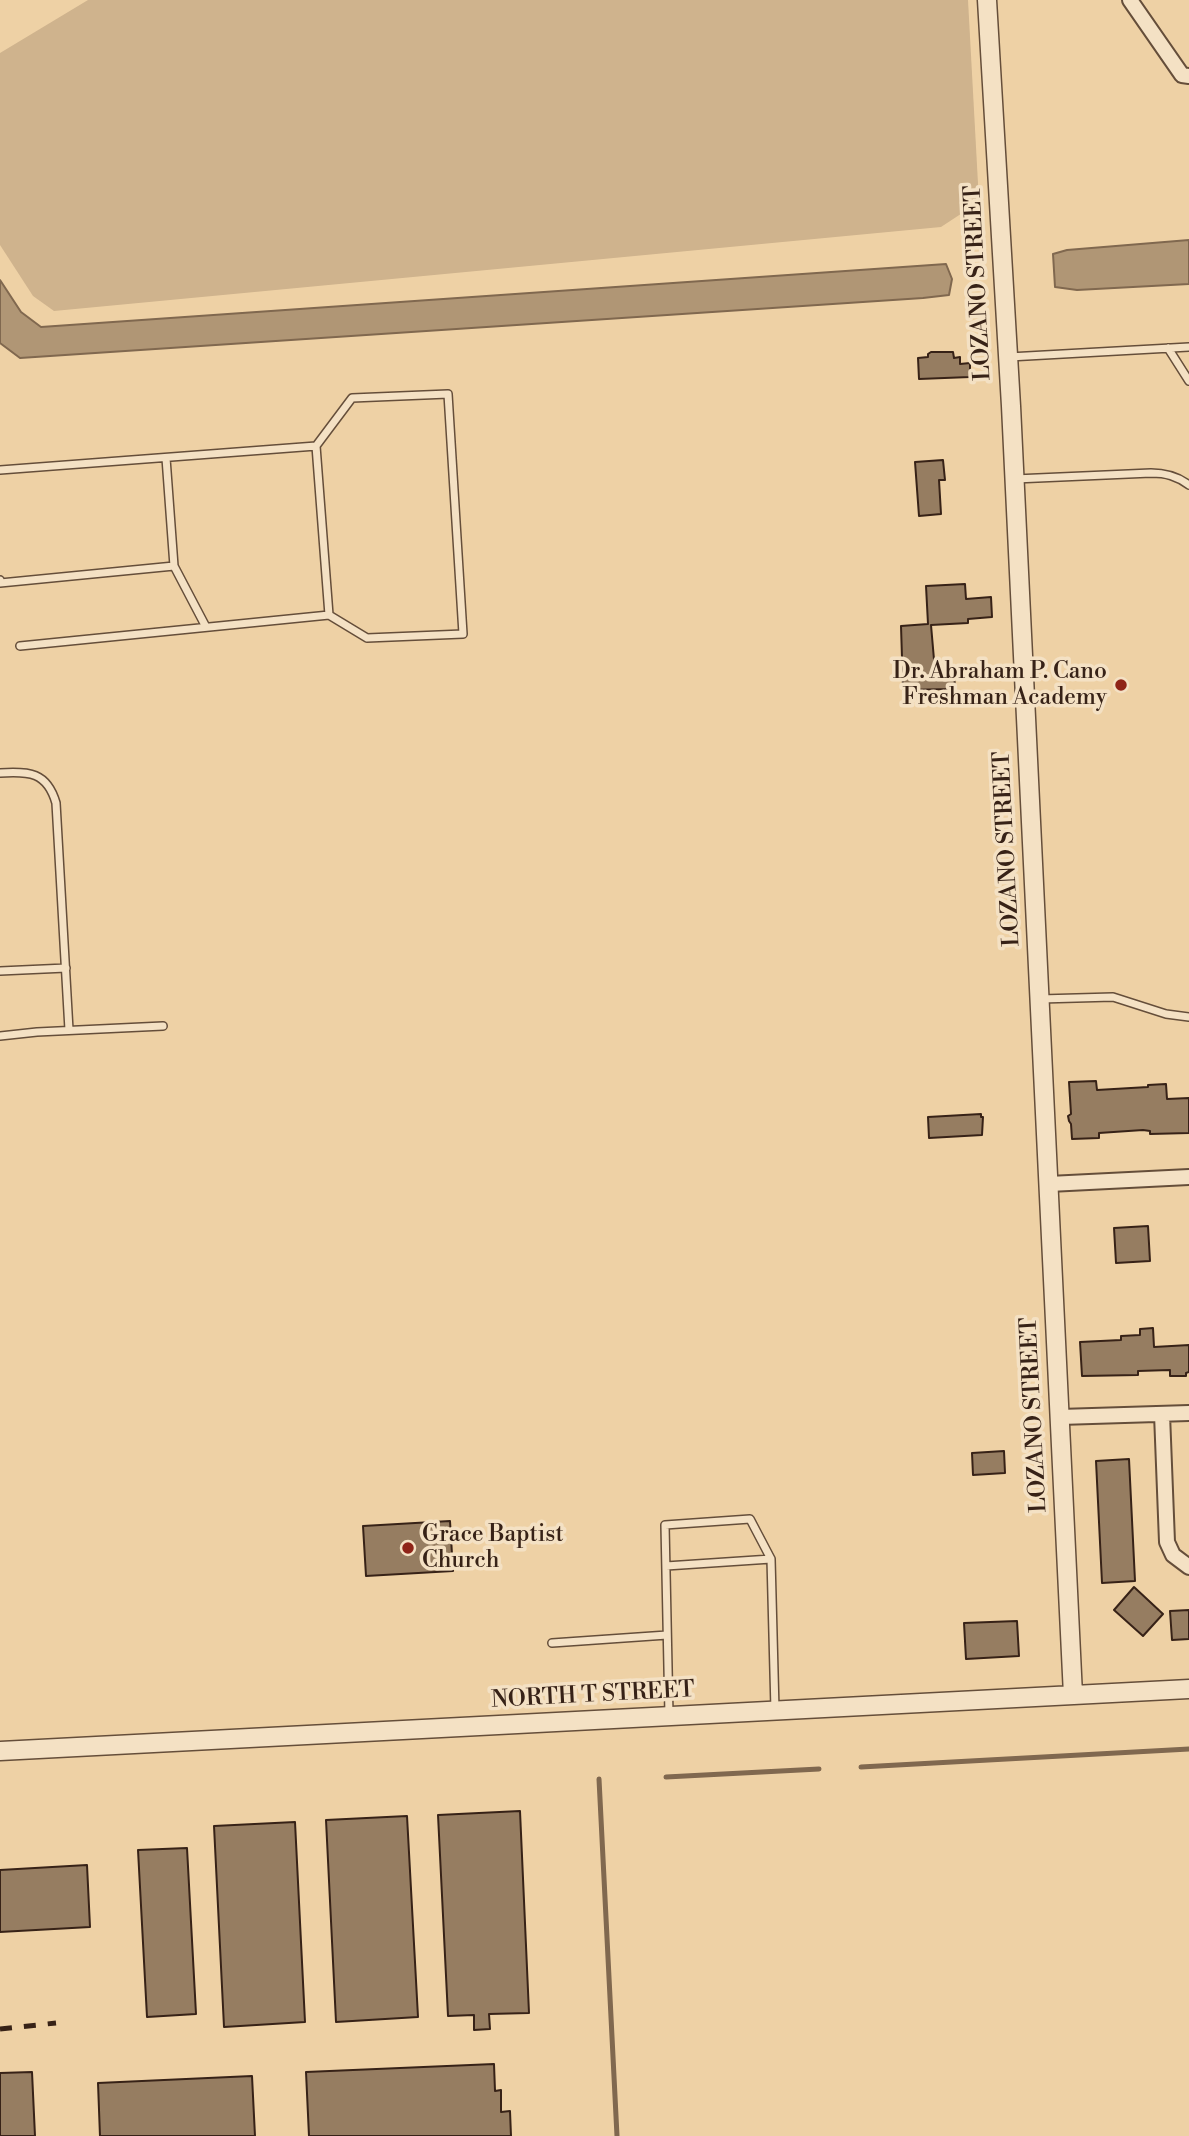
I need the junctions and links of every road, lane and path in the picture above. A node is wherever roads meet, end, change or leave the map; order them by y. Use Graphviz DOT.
graph roads {
  1 [pos="987,0"];
  2 [pos="1130,0"];
  3 [pos="1185,75"];
  4 [pos="1189,347"];
  5 [pos="1168,348"];
  6 [pos="1008,356"];
  7 [pos="1189,381"];
  8 [pos="316,446"];
  9 [pos="166,458"];
  10 [pos="0,470"];
  11 [pos="1014,479"];
  12 [pos="1189,485"];
  13 [pos="174,566"];
  14 [pos="0,579"];
  15 [pos="329,615"];
  16 [pos="206,627"];
  17 [pos="20,646"];
  18 [pos="0,773"];
  19 [pos="66,968"];
  20 [pos="0,971"];
  21 [pos="1040,999"];
  22 [pos="1189,1017"];
  23 [pos="163,1026"];
  24 [pos="69,1030"];
  25 [pos="0,1036"];
  26 [pos="1189,1177"];
  27 [pos="1049,1184"];
  28 [pos="1189,1413"];
  29 [pos="1162,1414"];
  30 [pos="1060,1417"];
  31 [pos="771,1559"];
  32 [pos="666,1566"];
  33 [pos="1189,1567"];
  34 [pos="667,1635"];
  35 [pos="552,1643"];
  36 [pos="1189,1689"];
  37 [pos="1073,1695"];
  38 [pos="775,1711"];
  39 [pos="669,1716"];
  40 [pos="0,1751"];
  1 -- 6 [label="street, LOZANO STREET"];
  2 -- 3 [label="street"];
  4 -- 5 [label="lane"];
  5 -- 6 [label="lane"];
  5 -- 7 [label="lane"];
  6 -- 11 [label="street, LOZANO STREET"];
  8 -- 9 [label="lane"];
  8 -- 15 [label="lane"];
  8 -- 15 [label="lane"];
  9 -- 10 [label="lane"];
  9 -- 13 [label="lane"];
  11 -- 12 [label="lane"];
  11 -- 21 [label="street, LOZANO STREET"];
  13 -- 14 [label="lane"];
  13 -- 16 [label="lane"];
  15 -- 16 [label="lane"];
  16 -- 17 [label="lane"];
  18 -- 19 [label="lane"];
  19 -- 20 [label="lane"];
  19 -- 24 [label="lane"];
  21 -- 22 [label="lane"];
  21 -- 27 [label="street, LOZANO STREET"];
  23 -- 24 [label="lane"];
  24 -- 25 [label="lane"];
  26 -- 27 [label="street"];
  27 -- 30 [label="street, LOZANO STREET"];
  28 -- 29 [label="street"];
  29 -- 30 [label="street"];
  29 -- 33 [label="street"];
  30 -- 37 [label="street, LOZANO STREET"];
  31 -- 32 [label="lane"];
  31 -- 32 [label="lane"];
  31 -- 38 [label="lane"];
  32 -- 34 [label="lane"];
  34 -- 35 [label="lane"];
  34 -- 39 [label="lane"];
  36 -- 37 [label="street, NORTH T STREET"];
  37 -- 38 [label="street, NORTH T STREET"];
  38 -- 39 [label="street, NORTH T STREET"];
  39 -- 40 [label="street, NORTH T STREET"];
}
